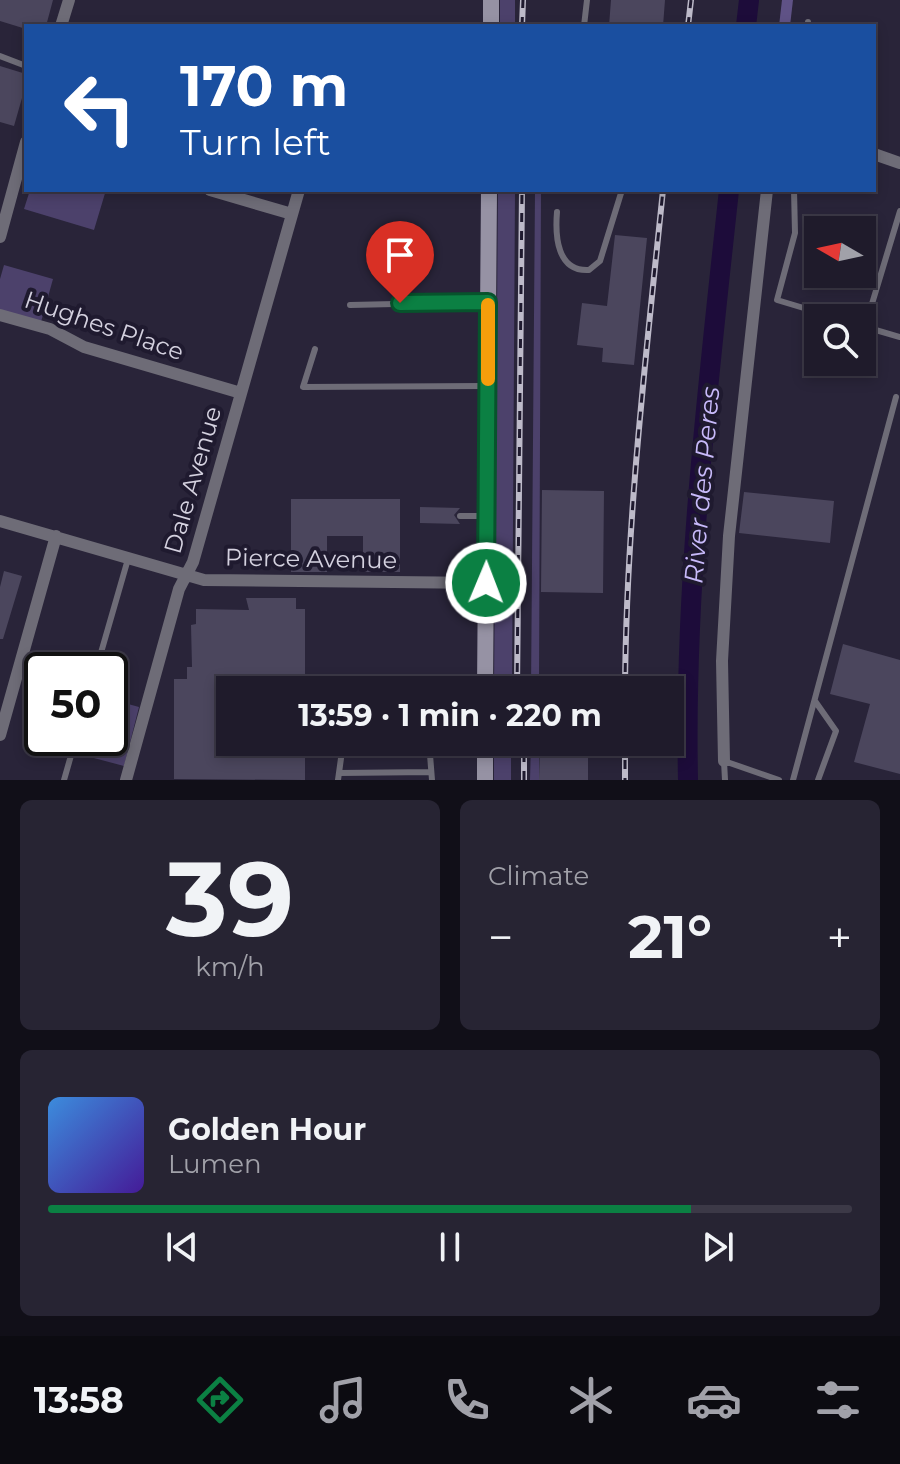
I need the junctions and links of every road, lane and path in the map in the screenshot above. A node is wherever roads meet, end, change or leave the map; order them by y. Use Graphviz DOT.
graph roads {
  1 [pos="69,0"];
  2 [pos="491,0"];
  3 [pos="587,0"];
  4 [pos="62,24"];
  5 [pos="491,24"];
  6 [pos="584,24"];
  7 [pos="0,56"];
  8 [pos="24,65"];
  9 [pos="24,149"];
  10 [pos="876,155"];
  11 [pos="900,163"];
  12 [pos="217,192"];
  13 [pos="298,192"];
  14 [pos="489,192"];
  15 [pos="621,192"];
  16 [pos="767,192"];
  17 [pos="794,192"];
  18 [pos="900,211"];
  19 [pos="557,212"];
  20 [pos="292,214"];
  21 [pos="0,237"];
  22 [pos="488,302"];
  23 [pos="871,304"];
  24 [pos="350,305"];
  25 [pos="804,308"];
  26 [pos="0,315"];
  27 [pos="876,330"];
  28 [pos="900,337"];
  29 [pos="315,349"];
  30 [pos="488,386"];
  31 [pos="241,393"];
  32 [pos="896,397"];
  33 [pos="460,516"];
  34 [pos="487,516"];
  35 [pos="0,521"];
  36 [pos="56,536"];
  37 [pos="128,559"];
  38 [pos="187,576"];
  39 [pos="486,583"];
  40 [pos="101,652"];
  41 [pos="485,676"];
  42 [pos="814,701"];
  43 [pos="0,735"];
  44 [pos="71,756"];
  45 [pos="341,756"];
  46 [pos="430,756"];
  47 [pos="485,756"];
  48 [pos="724,761"];
  49 [pos="756,771"];
  50 [pos="339,776"];
  51 [pos="431,776"];
  52 [pos="64,780"];
  53 [pos="126,780"];
  54 [pos="485,780"];
  55 [pos="725,780"];
  56 [pos="757,780"];
  57 [pos="779,780"];
  58 [pos="793,780"];
  59 [pos="818,780"];
  1 -- 4 [label="street"];
  2 -- 5 [label="main road"];
  3 -- 6 [label="lane"];
  7 -- 8 [label="lane"];
  9 -- 21 [label="street"];
  10 -- 11 [label="street"];
  12 -- 20 [label="street"];
  13 -- 20 [label="street, Dale Avenue"];
  14 -- 22 [label="main road"];
  15 -- 19 [label="lane"];
  16 -- 48 [label="street"];
  17 -- 25 [label="lane"];
  18 -- 23 [label="lane"];
  20 -- 31 [label="street, Dale Avenue"];
  22 -- 24 [label="lane"];
  22 -- 30 [label="main road"];
  26 -- 31 [label="street, Hughes Place"];
  27 -- 28 [label="lane"];
  29 -- 30 [label="lane"];
  30 -- 34 [label="main road"];
  31 -- 38 [label="street, Dale Avenue"];
  32 -- 42 [label="lane"];
  33 -- 34 [label="lane"];
  34 -- 39 [label="main road"];
  35 -- 36 [label="street, Pierce Avenue"];
  36 -- 37 [label="street, Pierce Avenue"];
  36 -- 43 [label="street"];
  37 -- 38 [label="street, Pierce Avenue"];
  37 -- 40 [label="lane"];
  38 -- 39 [label="street, Pierce Avenue"];
  38 -- 53 [label="street, Dale Avenue"];
  39 -- 41 [label="main road"];
  42 -- 58 [label="lane"];
  42 -- 59 [label="lane"];
  44 -- 52 [label="lane"];
  45 -- 50 [label="lane"];
  46 -- 51 [label="lane"];
  47 -- 54 [label="main road"];
  48 -- 49 [label="lane"];
  48 -- 55 [label="lane"];
  49 -- 56 [label="lane"];
  49 -- 57 [label="lane"];
  50 -- 51 [label="lane"];
}
